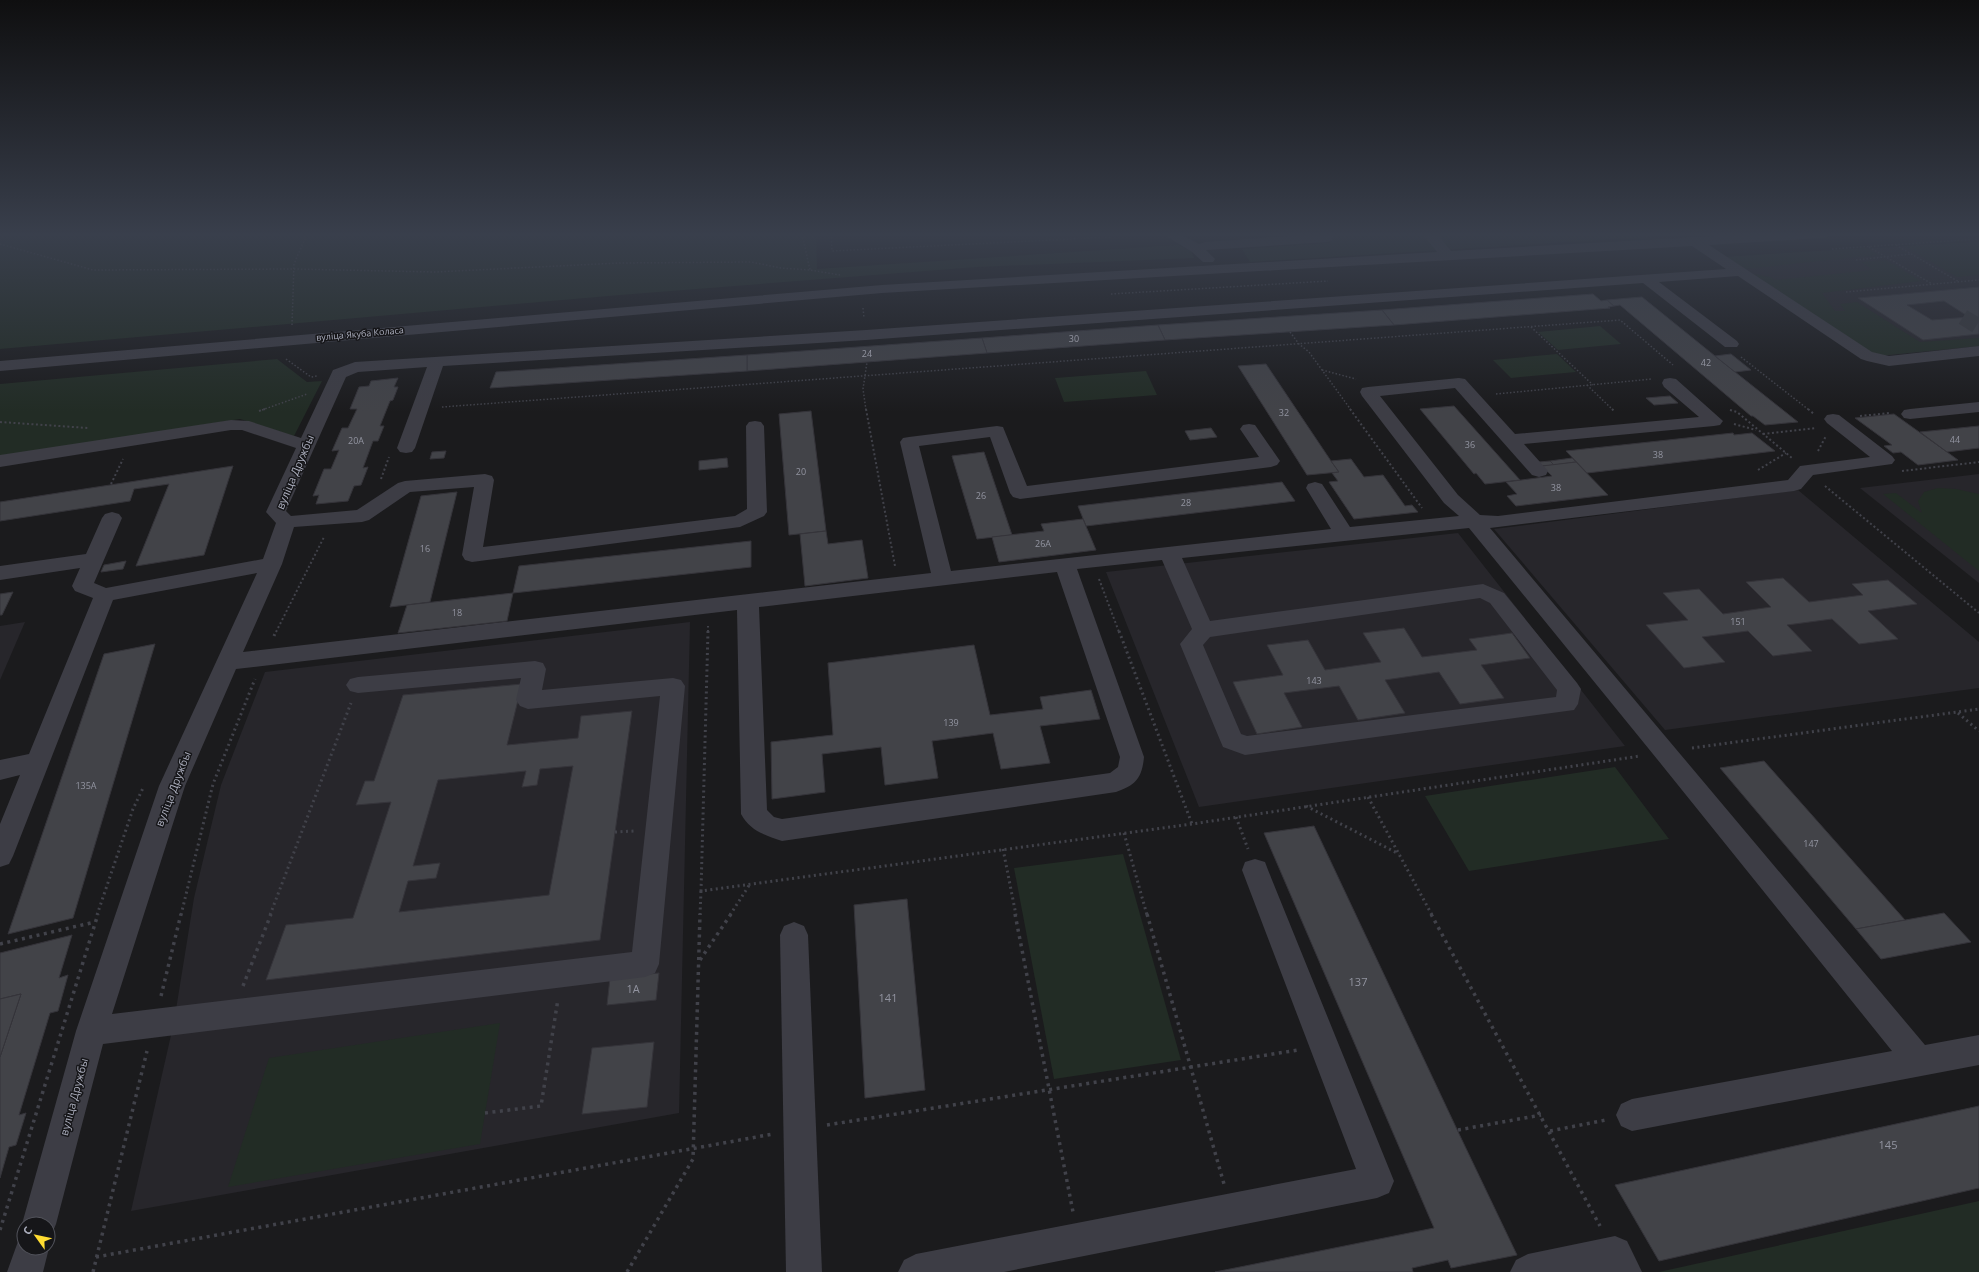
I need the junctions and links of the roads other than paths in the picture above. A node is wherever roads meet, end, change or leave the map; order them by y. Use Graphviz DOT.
graph roads {
  1 [pos="832,293"];
  2 [pos="1444,293"];
  3 [pos="1664,293"];
  4 [pos="1772,293"];
  5 [pos="1734,349"];
  6 [pos="1979,351"];
  7 [pos="437,361"];
  8 [pos="0,366"];
  9 [pos="1665,380"];
  10 [pos="1979,407"];
  11 [pos="1910,414"];
  12 [pos="1831,422"];
  13 [pos="755,426"];
  14 [pos="1249,429"];
  15 [pos="1511,440"];
  16 [pos="305,446"];
  17 [pos="399,449"];
  18 [pos="0,461"];
  19 [pos="1539,471"];
  20 [pos="1315,488"];
  21 [pos="112,518"];
  22 [pos="1474,521"];
  23 [pos="286,522"];
  24 [pos="1344,534"];
  25 [pos="1170,554"];
  26 [pos="94,558"];
  27 [pos="272,564"];
  28 [pos="1065,564"];
  29 [pos="0,573"];
  30 [pos="943,579"];
  31 [pos="105,595"];
  32 [pos="748,602"];
  33 [pos="1203,630"];
  34 [pos="228,662"];
  35 [pos="358,685"];
  36 [pos="37,762"];
  37 [pos="0,770"];
  38 [pos="0,856"];
  39 [pos="1255,870"];
  40 [pos="794,935"];
  41 [pos="91,1031"];
  42 [pos="1979,1050"];
  43 [pos="1919,1061"];
  44 [pos="1632,1115"];
  45 [pos="41,1216"];
  46 [pos="30,1256"];
  47 [pos="1620,1263"];
  48 [pos="25,1272"];
  49 [pos="804,1272"];
  50 [pos="916,1272"];
  51 [pos="1528,1272"];
  1 -- 8 [label="street, вуліца Якуба Коласа"];
  2 -- 7 [label="street"];
  3 -- 5 [label="street"];
  4 -- 6 [label="street"];
  7 -- 16 [label="street, вуліца Дружбы"];
  7 -- 17 [label="street"];
  9 -- 15 [label="street"];
  10 -- 11 [label="street"];
  12 -- 22 [label="street"];
  13 -- 23 [label="street"];
  14 -- 30 [label="street"];
  15 -- 19 [label="street"];
  15 -- 22 [label="street"];
  16 -- 18 [label="street"];
  16 -- 23 [label="street, вуліца Дружбы"];
  20 -- 24 [label="street"];
  21 -- 26 [label="street"];
  22 -- 24 [label="street"];
  22 -- 43 [label="street"];
  23 -- 27 [label="street, вуліца Дружбы"];
  24 -- 25 [label="street"];
  25 -- 28 [label="street"];
  25 -- 33 [label="street"];
  26 -- 29 [label="street"];
  26 -- 31 [label="street"];
  27 -- 31 [label="street"];
  27 -- 34 [label="street, вуліца Дружбы"];
  28 -- 30 [label="street"];
  28 -- 32 [label="street"];
  30 -- 32 [label="street"];
  31 -- 36 [label="street"];
  32 -- 34 [label="street"];
  33 -- 33 [label="street"];
  34 -- 41 [label="street, вуліца Дружбы"];
  35 -- 41 [label="street"];
  36 -- 37 [label="street"];
  36 -- 38 [label="street"];
  39 -- 50 [label="street"];
  40 -- 49 [label="street"];
  41 -- 45 [label="street, вуліца Дружбы"];
  42 -- 43 [label="street"];
  43 -- 44 [label="street"];
  46 -- 48 [label="street"];
  47 -- 51 [label="street"];
}
